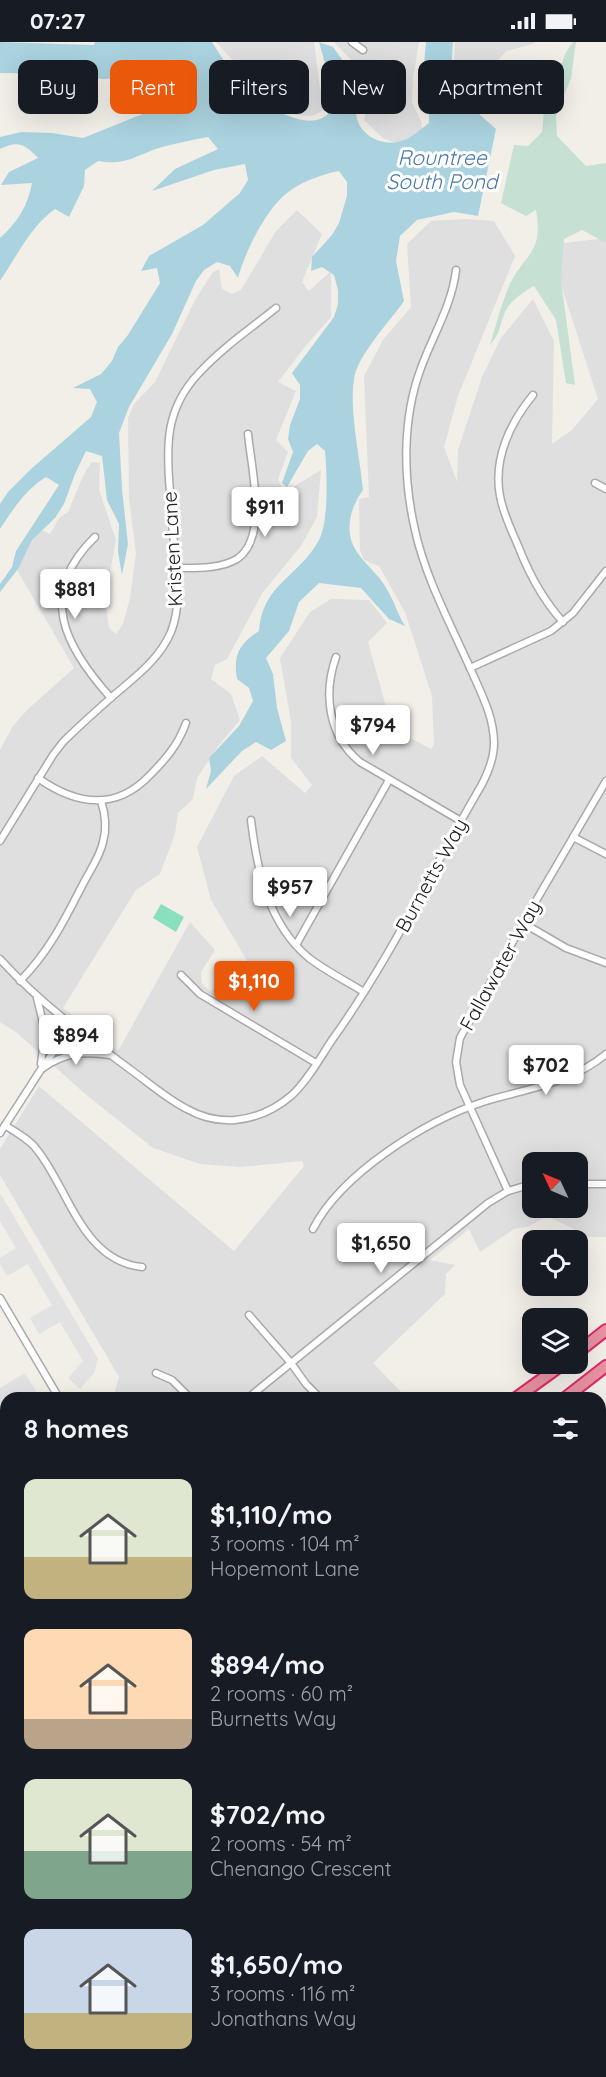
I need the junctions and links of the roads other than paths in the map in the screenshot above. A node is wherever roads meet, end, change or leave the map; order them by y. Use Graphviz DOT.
graph roads {
  1 [pos="352,42"];
  2 [pos="363,50"];
  3 [pos="456,270"];
  4 [pos="276,308"];
  5 [pos="533,395"];
  6 [pos="248,434"];
  7 [pos="595,483"];
  8 [pos="606,489"];
  9 [pos="95,537"];
  10 [pos="177,568"];
  11 [pos="606,571"];
  12 [pos="563,622"];
  13 [pos="336,657"];
  14 [pos="470,668"];
  15 [pos="111,698"];
  16 [pos="186,723"];
  17 [pos="38,778"];
  18 [pos="389,780"];
  19 [pos="606,781"];
  20 [pos="101,801"];
  21 [pos="251,820"];
  22 [pos="461,821"];
  23 [pos="573,837"];
  24 [pos="0,842"];
  25 [pos="606,854"];
  26 [pos="523,923"];
  27 [pos="296,945"];
  28 [pos="0,959"];
  29 [pos="606,963"];
  30 [pos="181,975"];
  31 [pos="20,981"];
  32 [pos="364,993"];
  33 [pos="36,996"];
  34 [pos="72,1026"];
  35 [pos="606,1054"];
  36 [pos="111,1055"];
  37 [pos="316,1063"];
  38 [pos="40,1071"];
  39 [pos="469,1107"];
  40 [pos="5,1125"];
  41 [pos="0,1133"];
  42 [pos="588,1184"];
  43 [pos="606,1184"];
  44 [pos="522,1187"];
  45 [pos="508,1191"];
  46 [pos="313,1229"];
  47 [pos="142,1267"];
  48 [pos="0,1298"];
  49 [pos="249,1315"];
  50 [pos="606,1330"];
  51 [pos="588,1344"];
  52 [pos="291,1363"];
  53 [pos="606,1366"];
  54 [pos="156,1373"];
  55 [pos="549,1374"];
  56 [pos="55,1392"];
  57 [pos="184,1392"];
  58 [pos="255,1392"];
  59 [pos="314,1392"];
  60 [pos="524,1392"];
  61 [pos="573,1392"];
  1 -- 2 [label="street"];
  3 -- 14 [label="street, Burnetts Way"];
  4 -- 10 [label="street, Kristen Lane"];
  5 -- 12 [label="street"];
  6 -- 10 [label="street"];
  7 -- 8 [label="street"];
  9 -- 15 [label="street"];
  10 -- 15 [label="street, Kristen Lane"];
  11 -- 12 [label="street"];
  12 -- 14 [label="street"];
  13 -- 18 [label="street"];
  14 -- 22 [label="street, Burnetts Way"];
  15 -- 17 [label="street, Kristen Lane"];
  16 -- 20 [label="street"];
  17 -- 20 [label="street"];
  17 -- 24 [label="street, Kristen Lane"];
  18 -- 22 [label="street"];
  18 -- 27 [label="street"];
  19 -- 23 [label="street, Fallawater Way"];
  20 -- 31 [label="street"];
  21 -- 27 [label="street"];
  22 -- 32 [label="street, Burnetts Way"];
  23 -- 25 [label="street"];
  23 -- 26 [label="street, Fallawater Way"];
  26 -- 29 [label="street"];
  26 -- 39 [label="street, Fallawater Way"];
  27 -- 32 [label="street"];
  28 -- 31 [label="street"];
  30 -- 37 [label="street"];
  31 -- 33 [label="street"];
  32 -- 37 [label="street, Burnetts Way"];
  33 -- 34 [label="street"];
  33 -- 38 [label="street"];
  34 -- 36 [label="street, Burnetts Way"];
  34 -- 38 [label="street"];
  35 -- 39 [label="street"];
  36 -- 37 [label="street, Burnetts Way"];
  36 -- 38 [label="street"];
  38 -- 40 [label="street"];
  39 -- 45 [label="street, Fallawater Way"];
  39 -- 46 [label="street"];
  40 -- 41 [label="street"];
  40 -- 47 [label="street"];
  42 -- 43 [label="street"];
  44 -- 45 [label="street"];
  45 -- 52 [label="street"];
  48 -- 56 [label="street"];
  49 -- 52 [label="street"];
  50 -- 51 [label="highway"];
  52 -- 58 [label="street"];
  52 -- 59 [label="street"];
  53 -- 61 [label="highway"];
  54 -- 57 [label="street"];
  55 -- 60 [label="highway"];
}
